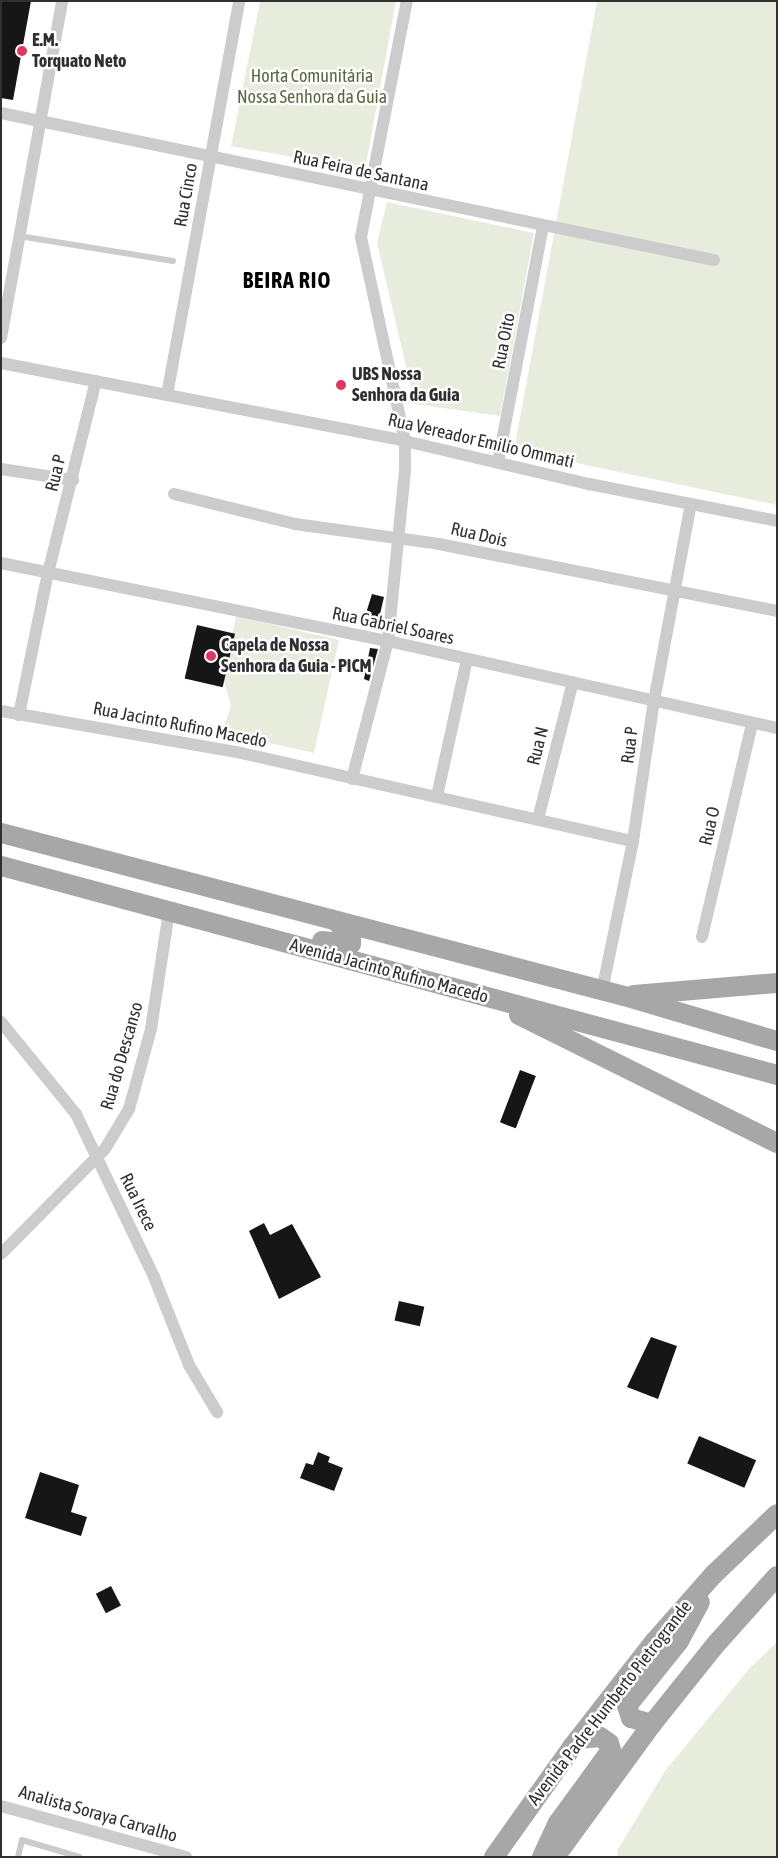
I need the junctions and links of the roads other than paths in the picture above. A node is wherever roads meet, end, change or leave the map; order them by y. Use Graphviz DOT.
graph roads {
  1 [pos="62,1"];
  2 [pos="239,1"];
  3 [pos="407,1"];
  4 [pos="1,114"];
  5 [pos="40,121"];
  6 [pos="211,157"];
  7 [pos="371,192"];
  8 [pos="543,225"];
  9 [pos="19,236"];
  10 [pos="714,260"];
  11 [pos="174,262"];
  12 [pos="1,338"];
  13 [pos="1,363"];
  14 [pos="96,381"];
  15 [pos="167,395"];
  16 [pos="405,441"];
  17 [pos="498,462"];
  18 [pos="1,469"];
  19 [pos="73,480"];
  20 [pos="174,494"];
  21 [pos="691,504"];
  22 [pos="777,521"];
  23 [pos="398,538"];
  24 [pos="1,564"];
  25 [pos="48,573"];
  26 [pos="674,589"];
  27 [pos="777,611"];
  28 [pos="388,641"];
  29 [pos="467,660"];
  30 [pos="573,682"];
  31 [pos="654,700"];
  32 [pos="1,711"];
  33 [pos="18,714"];
  34 [pos="752,723"];
  35 [pos="777,728"];
  36 [pos="352,779"];
  37 [pos="437,796"];
  38 [pos="538,819"];
  39 [pos="1,833"];
  40 [pos="633,841"];
  41 [pos="1,866"];
  42 [pos="141,870"];
  43 [pos="39,876"];
  44 [pos="169,911"];
  45 [pos="336,921"];
  46 [pos="241,930"];
  47 [pos="702,936"];
  48 [pos="777,983"];
  49 [pos="602,991"];
  50 [pos="479,996"];
  51 [pos="624,996"];
  52 [pos="1,1022"];
  53 [pos="777,1041"];
  54 [pos="777,1075"];
  55 [pos="777,1143"];
  56 [pos="97,1158"];
  57 [pos="1,1254"];
  58 [pos="217,1412"];
  59 [pos="777,1514"];
  60 [pos="714,1575"];
  61 [pos="777,1576"];
  62 [pos="652,1724"];
  63 [pos="578,1739"];
  64 [pos="1,1806"];
  65 [pos="18,1857"];
  66 [pos="80,1857"];
  67 [pos="186,1857"];
  68 [pos="494,1857"];
  69 [pos="542,1857"];
  70 [pos="555,1857"];
  1 -- 5 [label="street"];
  2 -- 6 [label="street, Rua Cinco"];
  3 -- 7 [label="street"];
  4 -- 5 [label="street, Rua Feira de Santana"];
  5 -- 6 [label="street, Rua Feira de Santana"];
  5 -- 9 [label="street"];
  6 -- 7 [label="street, Rua Feira de Santana"];
  6 -- 15 [label="street, Rua Cinco"];
  7 -- 8 [label="street, Rua Feira de Santana"];
  7 -- 16 [label="street"];
  8 -- 10 [label="street, Rua Feira de Santana"];
  8 -- 17 [label="street, Rua Oito"];
  9 -- 11 [label="lane"];
  9 -- 12 [label="street"];
  13 -- 14 [label="street, Rua Vereador Emilío Ommati"];
  14 -- 15 [label="street, Rua Vereador Emilío Ommati"];
  14 -- 19 [label="street, Rua P"];
  15 -- 16 [label="street, Rua Vereador Emilío Ommati"];
  16 -- 17 [label="street, Rua Vereador Emilío Ommati"];
  16 -- 23 [label="street"];
  17 -- 21 [label="street, Rua Vereador Emilío Ommati"];
  18 -- 19 [label="street"];
  19 -- 25 [label="street, Rua P"];
  20 -- 23 [label="street, Rua Dois"];
  21 -- 22 [label="street, Rua Vereador Emilío Ommati"];
  21 -- 26 [label="street, Rua P"];
  23 -- 26 [label="street, Rua Dois"];
  23 -- 28 [label="street"];
  24 -- 25 [label="street, Rua Gabriel Soares"];
  25 -- 28 [label="street, Rua Gabriel Soares"];
  25 -- 33 [label="street, Rua P"];
  26 -- 27 [label="street, Rua Dois"];
  26 -- 31 [label="street, Rua P"];
  28 -- 29 [label="street, Rua Gabriel Soares"];
  28 -- 36 [label="street"];
  29 -- 30 [label="street, Rua Gabriel Soares"];
  29 -- 37 [label="street"];
  30 -- 31 [label="street, Rua Gabriel Soares"];
  30 -- 38 [label="street, Rua N"];
  31 -- 34 [label="street, Rua Gabriel Soares"];
  31 -- 40 [label="street, Rua P"];
  32 -- 33 [label="street, Rua Jacinto Rufino Macedo"];
  33 -- 36 [label="street, Rua Jacinto Rufino Macedo"];
  34 -- 35 [label="street, Rua Gabriel Soares"];
  34 -- 47 [label="street, Rua O"];
  36 -- 37 [label="street, Rua Jacinto Rufino Macedo"];
  37 -- 38 [label="street, Rua Jacinto Rufino Macedo"];
  38 -- 40 [label="street, Rua Jacinto Rufino Macedo"];
  39 -- 42 [label="main road, Avenida Jacinto Rufino Macedo"];
  40 -- 49 [label="street, Rua P"];
  41 -- 43 [label="main road, Avenida Jacinto Rufino Macedo"];
  42 -- 43 [label="main road"];
  42 -- 45 [label="main road, Avenida Jacinto Rufino Macedo"];
  43 -- 44 [label="main road, Avenida Jacinto Rufino Macedo"];
  44 -- 46 [label="main road, Avenida Jacinto Rufino Macedo"];
  44 -- 56 [label="street, Rua do Descanso"];
  45 -- 46 [label="main road"];
  45 -- 49 [label="main road, Avenida Jacinto Rufino Macedo"];
  46 -- 50 [label="main road, Avenida Jacinto Rufino Macedo"];
  48 -- 51 [label="main road"];
  49 -- 51 [label="main road, Avenida Jacinto Rufino Macedo"];
  50 -- 54 [label="main road, Avenida Jacinto Rufino Macedo"];
  50 -- 55 [label="main road"];
  51 -- 53 [label="main road, Avenida Jacinto Rufino Macedo"];
  52 -- 56 [label="street, Rua Irece"];
  56 -- 57 [label="street, Rua do Descanso"];
  56 -- 58 [label="street, Rua Irece"];
  59 -- 60 [label="main road, Avenida Padre Humberto Pietrogrande"];
  60 -- 62 [label="main road"];
  60 -- 63 [label="main road, Avenida Padre Humberto Pietrogrande"];
  61 -- 62 [label="main road"];
  62 -- 70 [label="main road"];
  63 -- 68 [label="main road, Avenida Padre Humberto Pietrogrande"];
  63 -- 69 [label="main road"];
  64 -- 67 [label="street, Analista Soraya Carvalho"];
  65 -- 66 [label="lane"];
}
